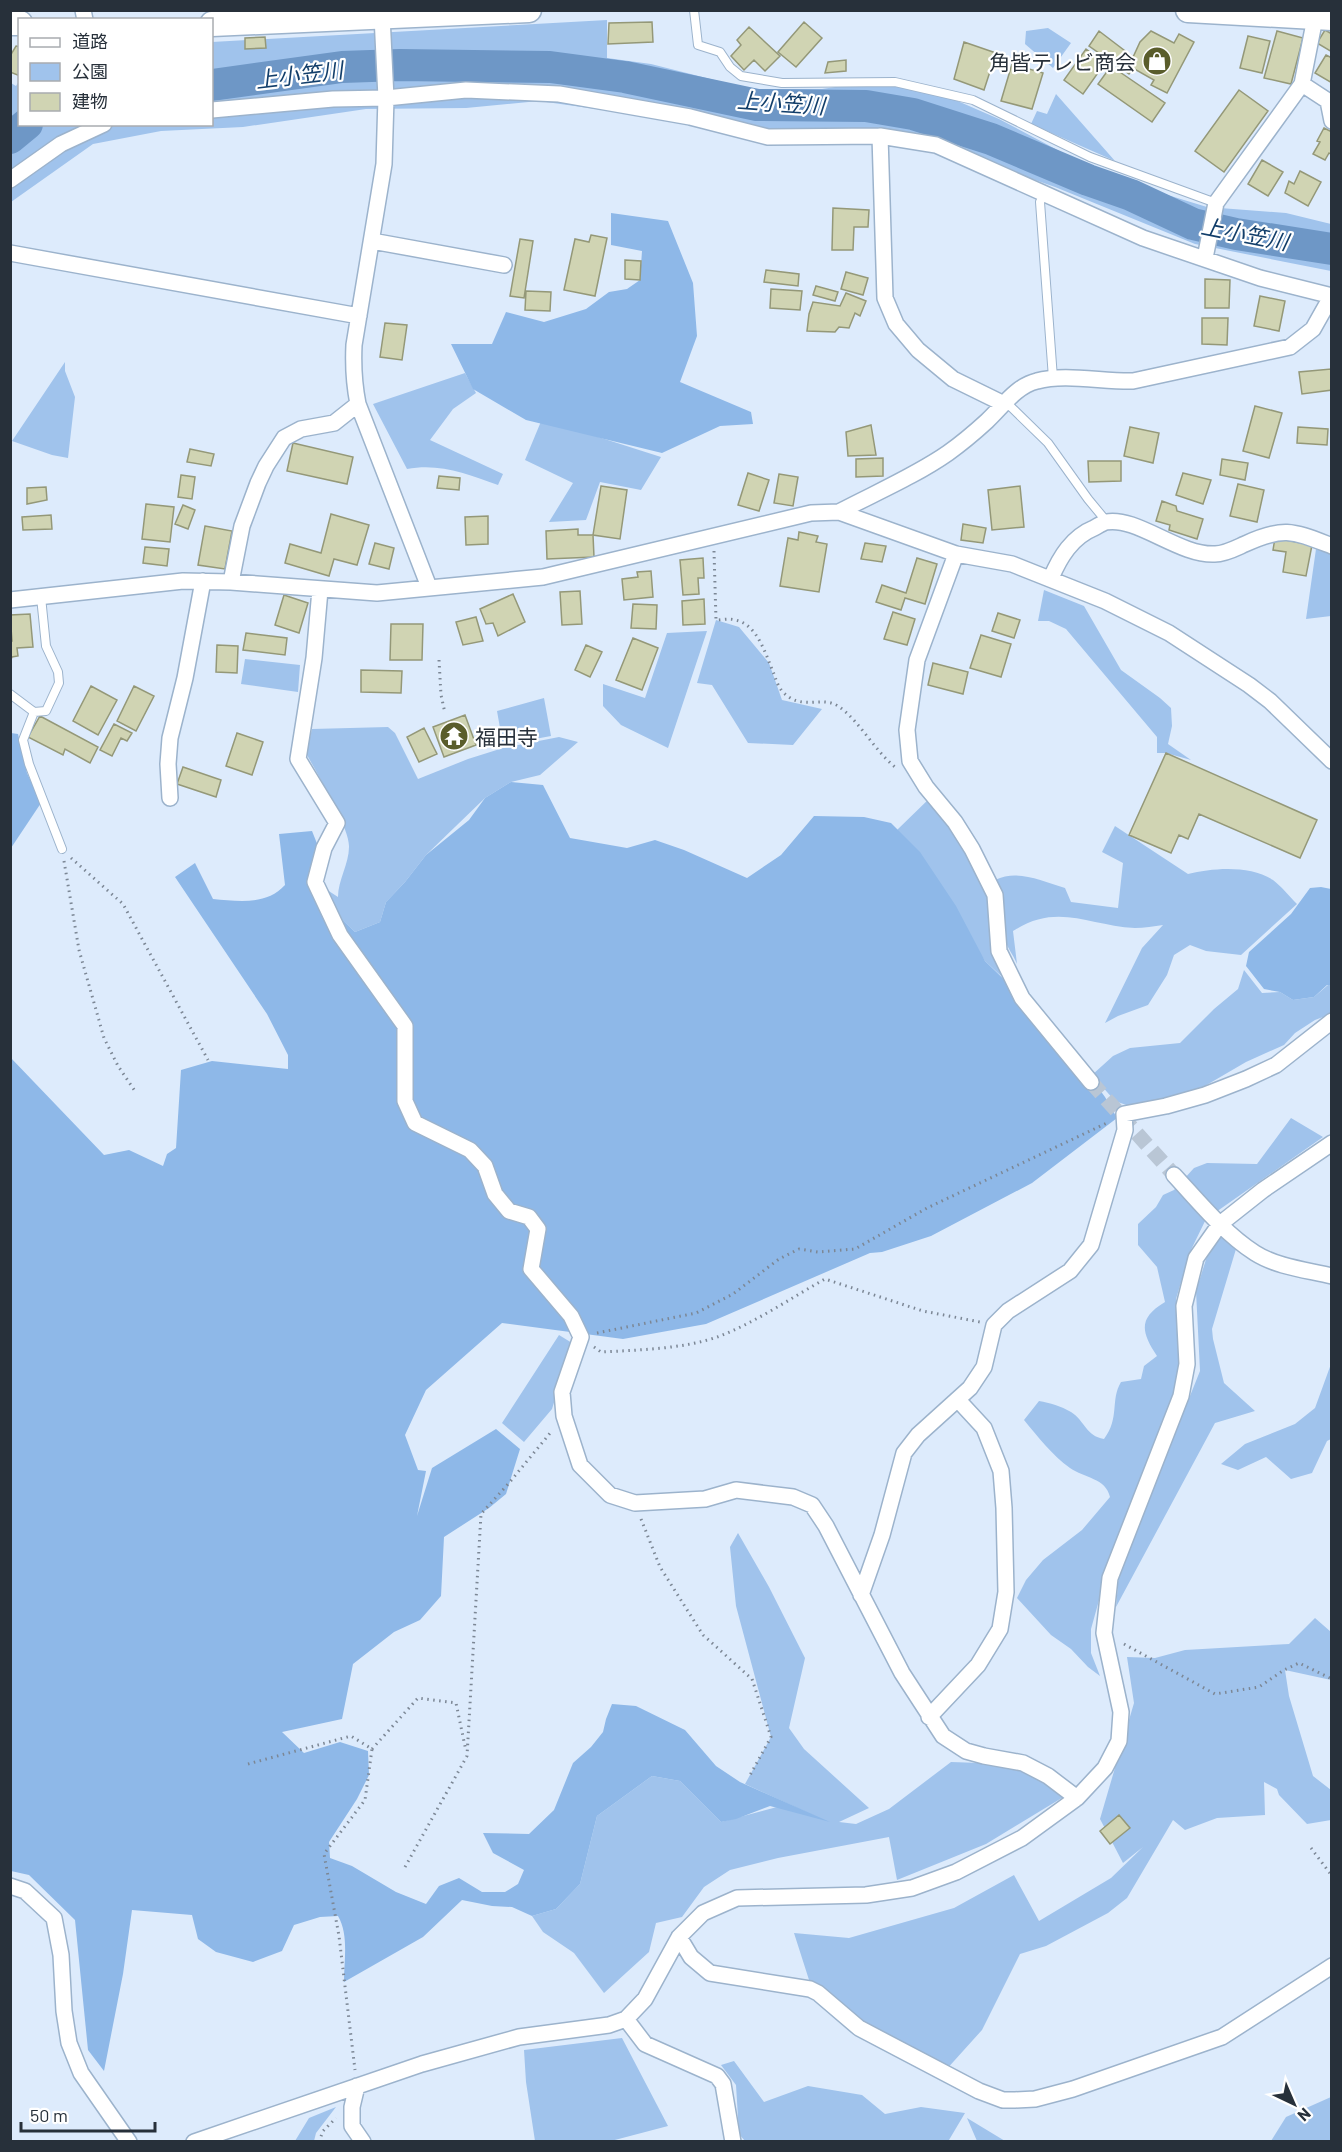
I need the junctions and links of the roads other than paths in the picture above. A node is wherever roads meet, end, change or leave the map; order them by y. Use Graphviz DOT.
graph roads {
  1 [pos="528,10"];
  2 [pos="694,10"];
  3 [pos="1188,10"];
  4 [pos="439,12"];
  5 [pos="1279,13"];
  6 [pos="382,16"];
  7 [pos="1323,18"];
  8 [pos="213,24"];
  9 [pos="1302,84"];
  10 [pos="386,95"];
  11 [pos="1330,101"];
  12 [pos="213,110"];
  13 [pos="1332,121"];
  14 [pos="100,126"];
  15 [pos="880,136"];
  16 [pos="10,180"];
  17 [pos="1044,194"];
  18 [pos="1215,206"];
  19 [pos="372,241"];
  20 [pos="10,253"];
  21 [pos="1206,256"];
  22 [pos="504,265"];
  23 [pos="1331,297"];
  24 [pos="359,316"];
  25 [pos="1053,378"];
  26 [pos="358,404"];
  27 [pos="1004,404"];
  28 [pos="839,512"];
  29 [pos="1107,522"];
  30 [pos="1332,546"];
  31 [pos="956,554"];
  32 [pos="1051,578"];
  33 [pos="203,581"];
  34 [pos="231,582"];
  35 [pos="429,587"];
  36 [pos="320,590"];
  37 [pos="41,597"];
  38 [pos="10,600"];
  39 [pos="10,694"];
  40 [pos="34,712"];
  41 [pos="1332,761"];
  42 [pos="171,798"];
  43 [pos="62,849"];
  44 [pos="1332,1021"];
  45 [pos="1091,1082"];
  46 [pos="1332,1143"];
  47 [pos="1174,1175"];
  48 [pos="1220,1224"];
  49 [pos="1332,1276"];
  50 [pos="958,1401"];
  51 [pos="861,1595"];
  52 [pos="929,1717"];
  53 [pos="1077,1798"];
  54 [pos="10,1886"];
  55 [pos="680,1937"];
  56 [pos="1332,1966"];
  57 [pos="626,2019"];
  58 [pos="357,2086"];
  59 [pos="129,2142"];
  60 [pos="194,2142"];
  61 [pos="363,2142"];
  62 [pos="733,2142"];
  1 -- 4 [label="main road"];
  2 -- 18 [label="lane"];
  3 -- 5 [label="main road"];
  4 -- 6 [label="main road"];
  5 -- 7 [label="main road"];
  6 -- 8 [label="main road"];
  6 -- 10 [label="street"];
  7 -- 9 [label="street"];
  9 -- 11 [label="street"];
  9 -- 18 [label="street"];
  10 -- 12 [label="street"];
  10 -- 15 [label="street"];
  10 -- 19 [label="street"];
  11 -- 13 [label="street"];
  14 -- 16 [label="street"];
  15 -- 17 [label="street"];
  15 -- 27 [label="street"];
  17 -- 21 [label="street"];
  17 -- 25 [label="lane"];
  18 -- 21 [label="street"];
  19 -- 22 [label="street"];
  19 -- 24 [label="street"];
  20 -- 24 [label="street"];
  21 -- 23 [label="street"];
  23 -- 25 [label="street"];
  24 -- 26 [label="street"];
  25 -- 27 [label="street"];
  26 -- 34 [label="street"];
  26 -- 35 [label="street"];
  27 -- 28 [label="street"];
  27 -- 29 [label="lane"];
  28 -- 31 [label="street"];
  28 -- 35 [label="street"];
  29 -- 30 [label="street"];
  29 -- 32 [label="street"];
  31 -- 32 [label="street"];
  31 -- 45 [label="street"];
  32 -- 41 [label="street"];
  33 -- 34 [label="street"];
  33 -- 37 [label="street"];
  33 -- 42 [label="street"];
  34 -- 36 [label="street"];
  35 -- 36 [label="street"];
  36 -- 51 [label="street"];
  37 -- 38 [label="street"];
  37 -- 40 [label="lane"];
  39 -- 40 [label="lane"];
  40 -- 43 [label="lane"];
  44 -- 50 [label="street"];
  46 -- 48 [label="street"];
  47 -- 48 [label="street"];
  48 -- 49 [label="street"];
  48 -- 53 [label="street"];
  50 -- 51 [label="street"];
  50 -- 52 [label="street"];
  51 -- 52 [label="street"];
  52 -- 53 [label="street"];
  53 -- 55 [label="street"];
  54 -- 59 [label="street"];
  55 -- 56 [label="street"];
  55 -- 57 [label="street"];
  57 -- 58 [label="street"];
  57 -- 62 [label="street"];
  58 -- 60 [label="street"];
  58 -- 61 [label="street"];
}
